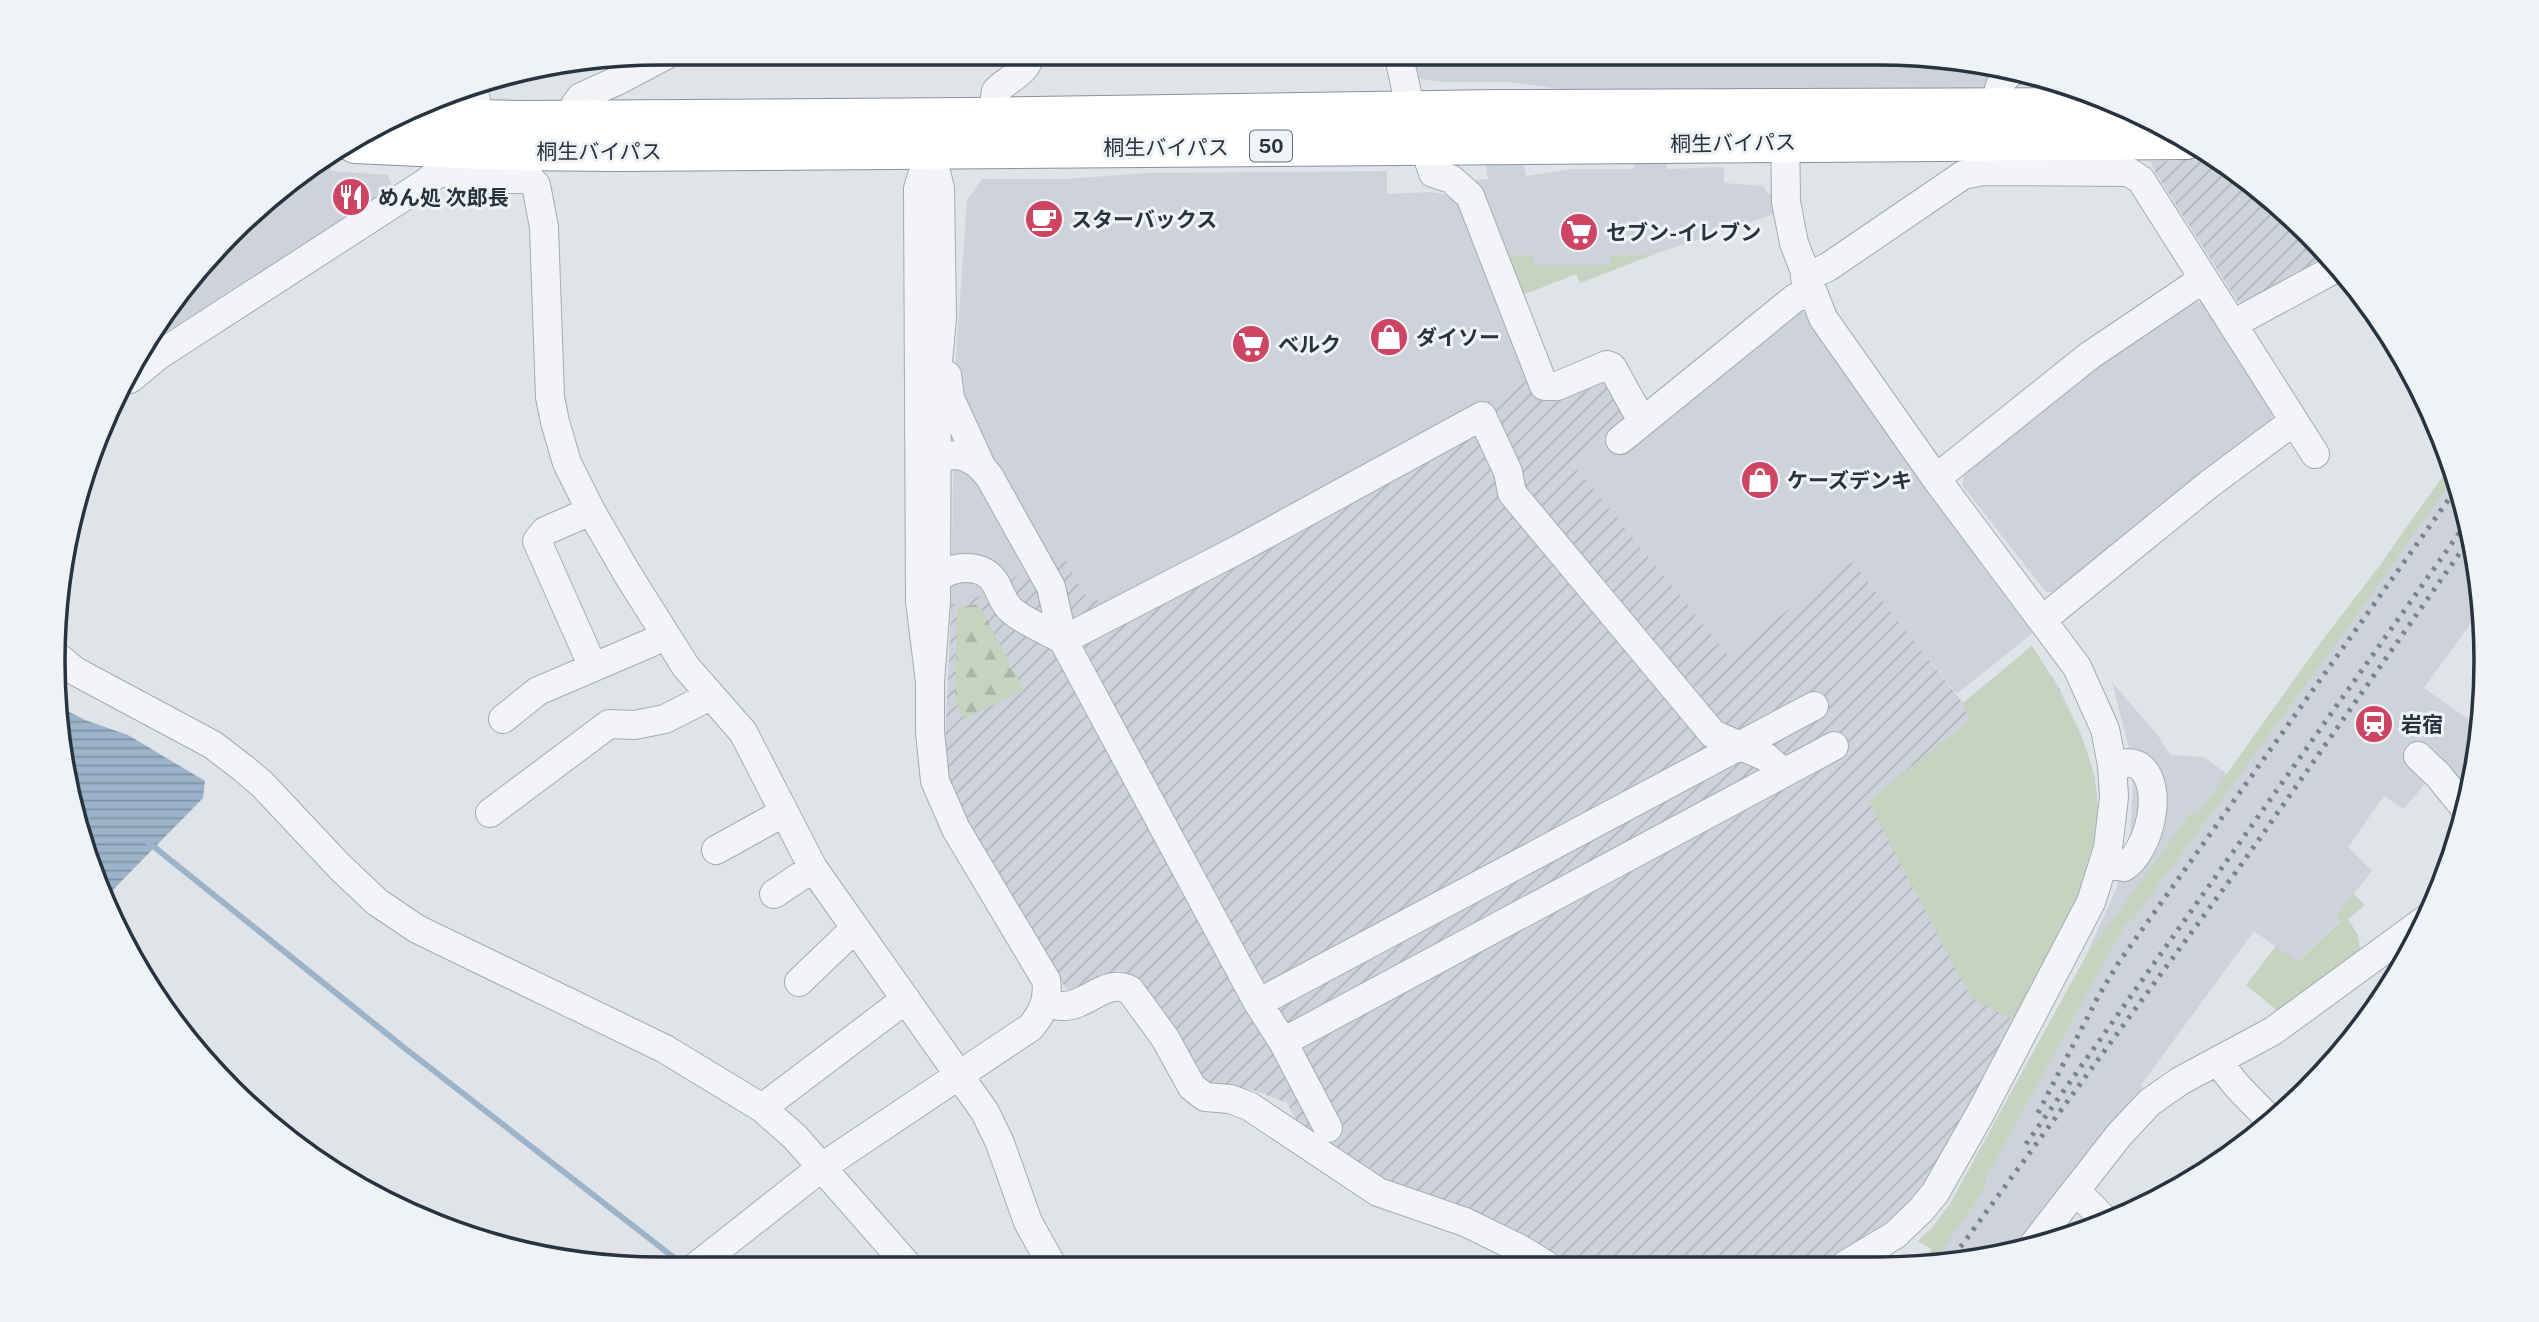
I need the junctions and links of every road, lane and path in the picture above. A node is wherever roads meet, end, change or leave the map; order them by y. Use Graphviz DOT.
graph roads {
  1 [pos="646,65"];
  2 [pos="1028,65"];
  3 [pos="1401,65"];
  4 [pos="2005,79"];
  5 [pos="1996,107"];
  6 [pos="2098,107"];
  7 [pos="1411,111"];
  8 [pos="992,117"];
  9 [pos="574,118"];
  10 [pos="413,119"];
  11 [pos="1785,125"];
  12 [pos="463,131"];
  13 [pos="930,133"];
  14 [pos="2166,139"];
  15 [pos="367,142"];
  16 [pos="1429,146"];
  17 [pos="2329,272"];
  18 [pos="2203,279"];
  19 [pos="1808,284"];
  20 [pos="942,317"];
  21 [pos="2234,324"];
  22 [pos="141,370"];
  23 [pos="1642,421"];
  24 [pos="2294,421"];
  25 [pos="1620,440"];
  26 [pos="2315,454"];
  27 [pos="929,463"];
  28 [pos="982,468"];
  29 [pos="1937,480"];
  30 [pos="591,511"];
  31 [pos="928,530"];
  32 [pos="993,578"];
  33 [pos="936,579"];
  34 [pos="2042,620"];
  35 [pos="665,634"];
  36 [pos="1063,640"];
  37 [pos="65,663"];
  38 [pos="593,667"];
  39 [pos="930,682"];
  40 [pos="710,696"];
  41 [pos="1814,706"];
  42 [pos="503,719"];
  43 [pos="1739,746"];
  44 [pos="1834,746"];
  45 [pos="2112,765"];
  46 [pos="2428,765"];
  47 [pos="1783,773"];
  48 [pos="2458,800"];
  49 [pos="490,813"];
  50 [pos="783,813"];
  51 [pos="716,850"];
  52 [pos="2104,863"];
  53 [pos="813,868"];
  54 [pos="774,894"];
  55 [pos="858,931"];
  56 [pos="2410,931"];
  57 [pos="799,982"];
  58 [pos="906,999"];
  59 [pos="1046,1003"];
  60 [pos="1258,1003"];
  61 [pos="1283,1042"];
  62 [pos="2217,1061"];
  63 [pos="959,1074"];
  64 [pos="762,1108"];
  65 [pos="2265,1114"];
  66 [pos="1328,1128"];
  67 [pos="822,1167"];
  68 [pos="2076,1191"];
  69 [pos="2100,1215"];
  70 [pos="2042,1234"];
  71 [pos="708,1257"];
  72 [pos="900,1257"];
  73 [pos="1047,1257"];
  74 [pos="1533,1257"];
  75 [pos="1858,1257"];
  1 -- 9 [label="street"];
  2 -- 8 [label="street"];
  3 -- 7 [label="street"];
  4 -- 5 [label="street"];
  5 -- 6 [label="highway, 桐生バイパス / 50"];
  5 -- 11 [label="highway, 桐生バイパス / 50"];
  7 -- 8 [label="highway, 桐生バイパス / 50"];
  7 -- 11 [label="highway, 桐生バイパス / 50"];
  8 -- 13 [label="highway, 桐生バイパス / 50"];
  9 -- 12 [label="highway, 桐生バイパス / 50"];
  9 -- 13 [label="highway, 桐生バイパス / 50"];
  10 -- 12 [label="highway, 桐生バイパス / 50"];
  11 -- 14 [label="highway, 桐生バイパス / 50"];
  11 -- 16 [label="highway, 桐生バイパス / 50"];
  11 -- 19 [label="street"];
  12 -- 13 [label="highway, 桐生バイパス / 50"];
  12 -- 15 [label="highway, 桐生バイパス / 50"];
  12 -- 22 [label="street"];
  12 -- 30 [label="street"];
  13 -- 16 [label="highway, 桐生バイパス / 50"];
  13 -- 20 [label="street"];
  13 -- 27 [label="street"];
  16 -- 23 [label="street"];
  17 -- 21 [label="street"];
  18 -- 19 [label="street"];
  18 -- 21 [label="street"];
  18 -- 29 [label="street"];
  19 -- 23 [label="street"];
  19 -- 29 [label="street"];
  20 -- 27 [label="street"];
  20 -- 28 [label="street"];
  21 -- 24 [label="street"];
  23 -- 25 [label="street"];
  24 -- 26 [label="street"];
  24 -- 34 [label="street"];
  27 -- 28 [label="street"];
  27 -- 31 [label="street"];
  28 -- 36 [label="street"];
  29 -- 34 [label="street"];
  30 -- 35 [label="street"];
  30 -- 38 [label="street"];
  31 -- 32 [label="street"];
  31 -- 33 [label="street"];
  31 -- 39 [label="street"];
  32 -- 33 [label="street"];
  32 -- 36 [label="street"];
  33 -- 39 [label="street"];
  34 -- 45 [label="street"];
  35 -- 38 [label="street"];
  35 -- 40 [label="street"];
  36 -- 43 [label="street"];
  36 -- 60 [label="street"];
  37 -- 64 [label="street"];
  38 -- 42 [label="street"];
  39 -- 59 [label="street"];
  40 -- 49 [label="street"];
  40 -- 50 [label="street"];
  41 -- 43 [label="street"];
  43 -- 47 [label="street"];
  43 -- 60 [label="street"];
  44 -- 47 [label="street"];
  45 -- 52 [label="street"];
  45 -- 52 [label="street"];
  46 -- 48 [label="street"];
  47 -- 61 [label="street"];
  50 -- 51 [label="street"];
  50 -- 53 [label="street"];
  52 -- 75 [label="street"];
  53 -- 54 [label="street"];
  53 -- 55 [label="street"];
  55 -- 57 [label="street"];
  55 -- 58 [label="street"];
  56 -- 62 [label="street"];
  58 -- 63 [label="street"];
  58 -- 64 [label="street"];
  59 -- 63 [label="street"];
  59 -- 74 [label="street"];
  60 -- 61 [label="street"];
  61 -- 66 [label="street"];
  62 -- 65 [label="street"];
  62 -- 68 [label="street"];
  63 -- 67 [label="street"];
  63 -- 73 [label="street"];
  64 -- 67 [label="street"];
  67 -- 71 [label="street"];
  67 -- 72 [label="street"];
  68 -- 69 [label="street"];
  68 -- 70 [label="street"];
}
